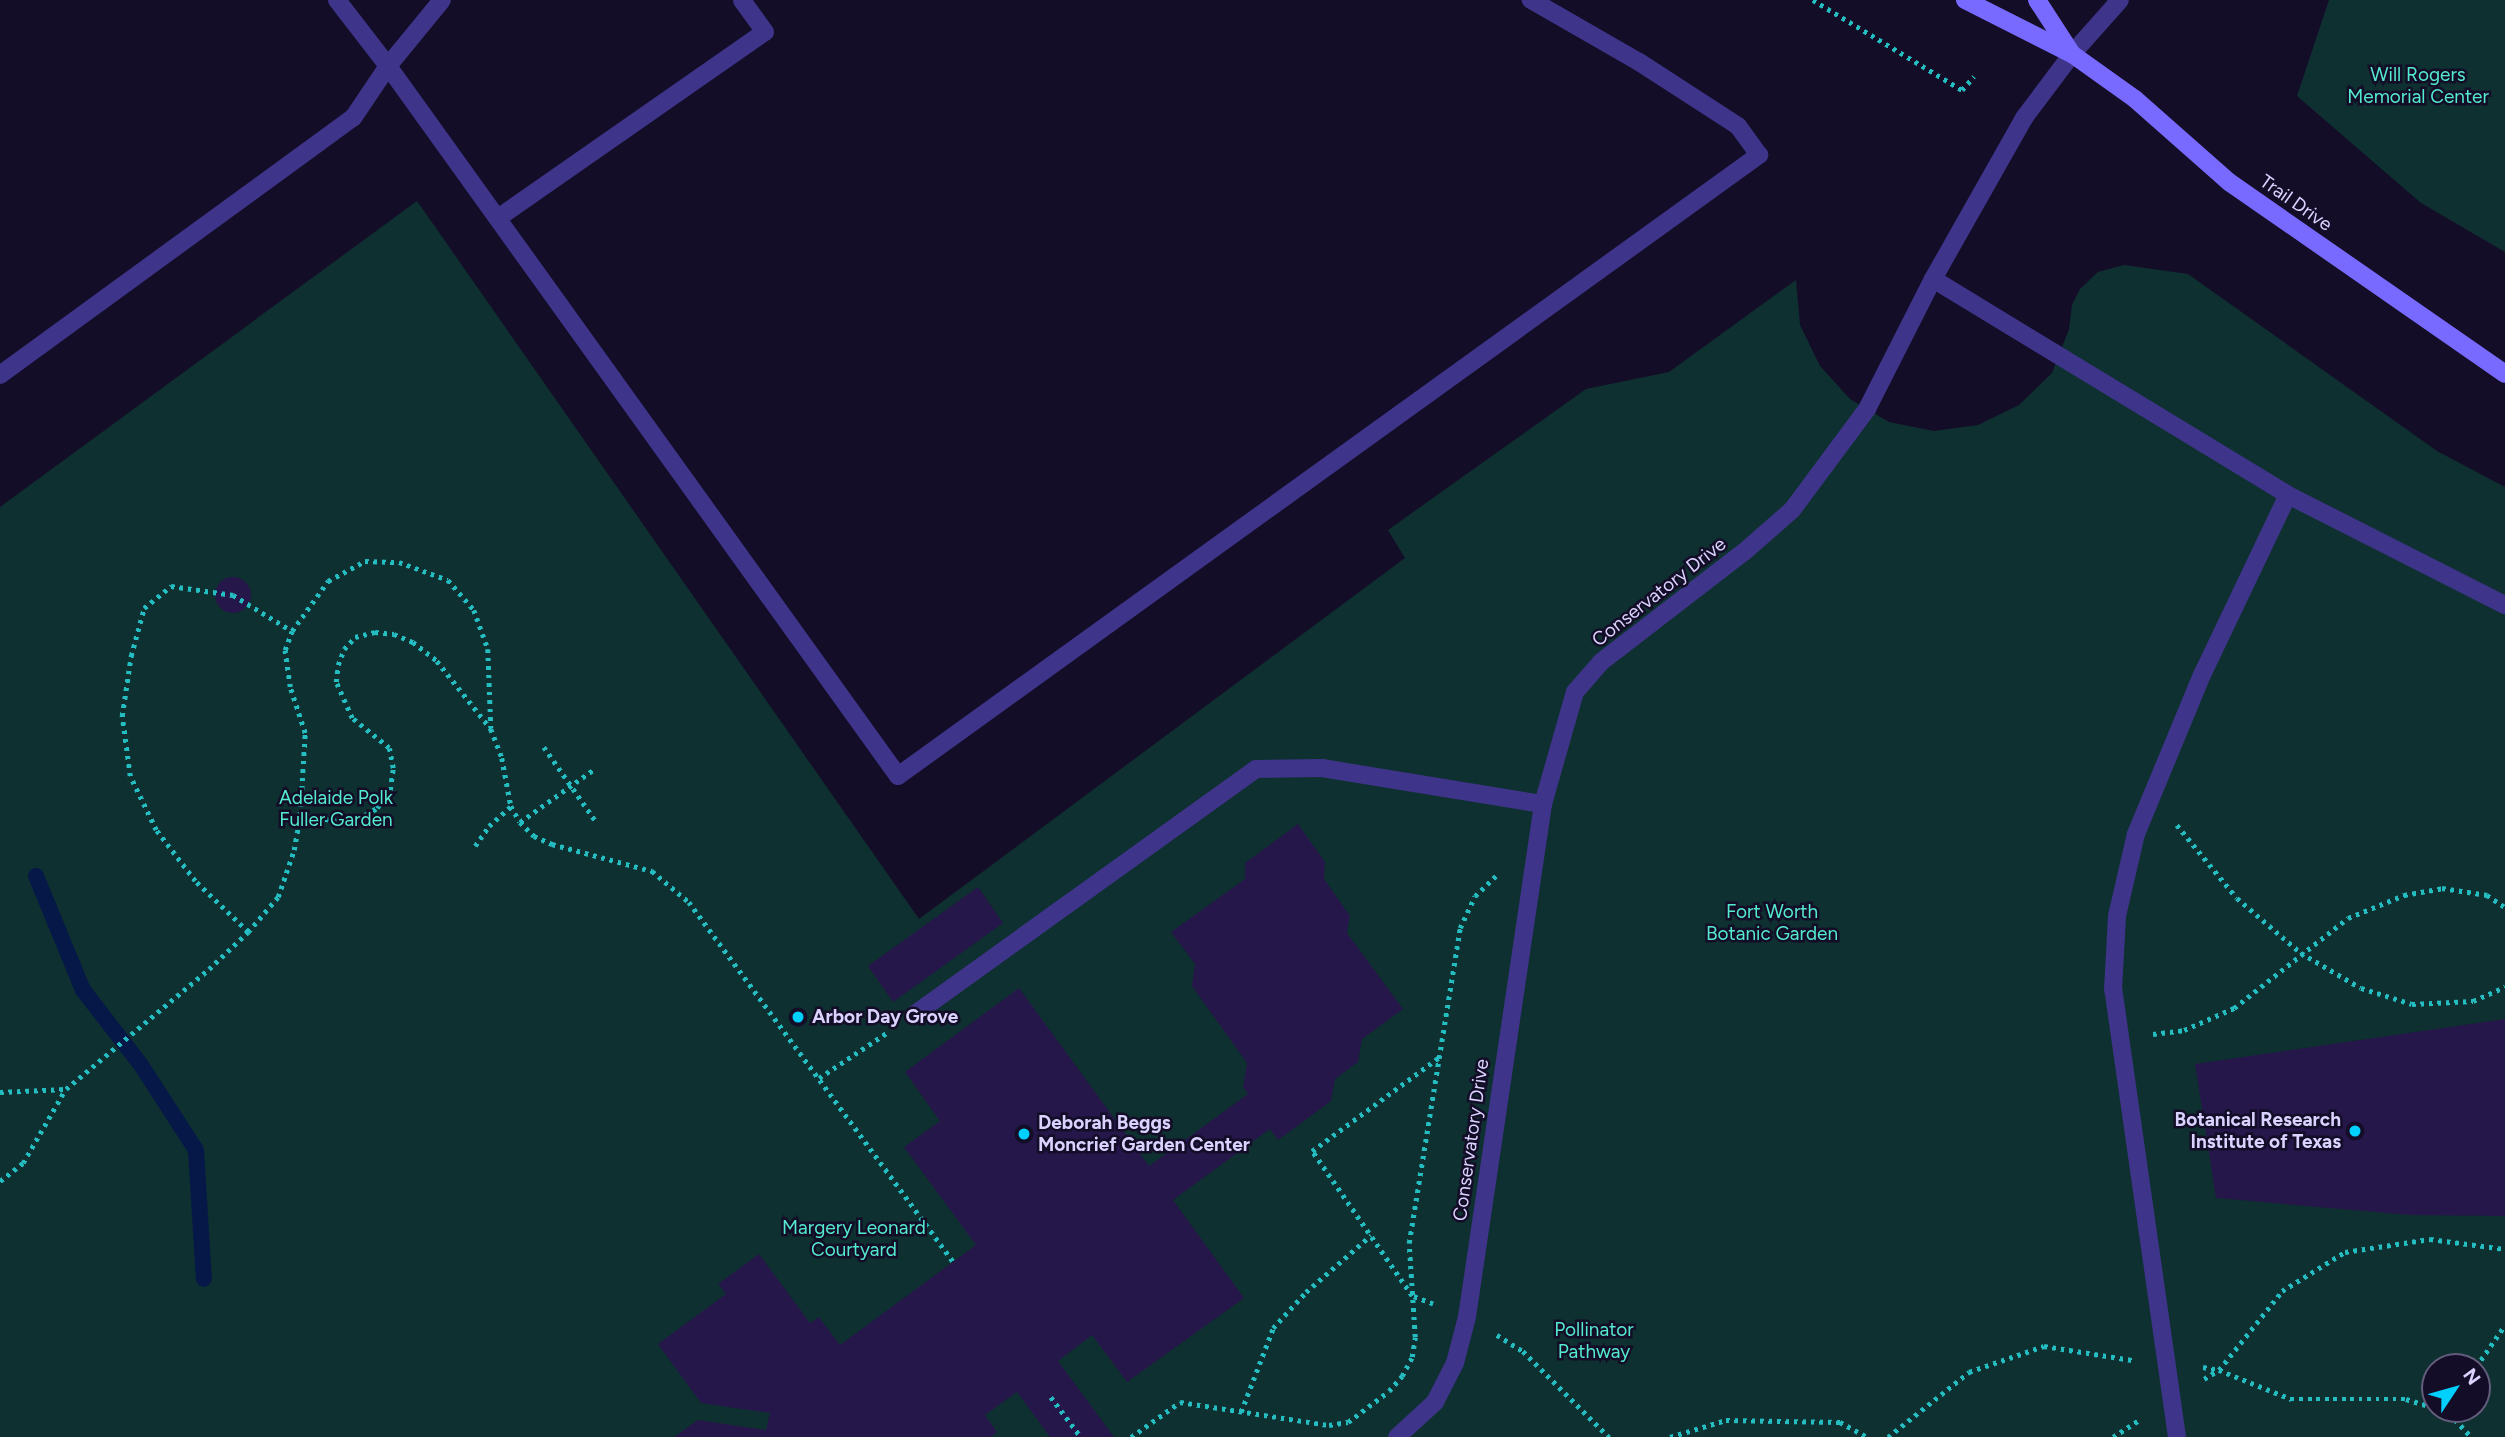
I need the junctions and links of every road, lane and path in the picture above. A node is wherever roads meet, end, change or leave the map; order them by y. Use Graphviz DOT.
graph roads {
  1 [pos="337,0"];
  2 [pos="442,0"];
  3 [pos="742,0"];
  4 [pos="1531,0"];
  5 [pos="1813,0"];
  6 [pos="1965,0"];
  7 [pos="2037,0"];
  8 [pos="2120,0"];
  9 [pos="2072,54"];
  10 [pos="388,66"];
  11 [pos="1974,76"];
  12 [pos="498,218"];
  13 [pos="1933,279"];
  14 [pos="2505,374"];
  15 [pos="0,375"];
  16 [pos="2288,495"];
  17 [pos="2505,605"];
  18 [pos="292,631"];
  19 [pos="491,729"];
  20 [pos="544,747"];
  21 [pos="593,770"];
  22 [pos="571,786"];
  23 [pos="2152,795"];
  24 [pos="1543,804"];
  25 [pos="511,806"];
  26 [pos="300,816"];
  27 [pos="595,820"];
  28 [pos="520,822"];
  29 [pos="475,846"];
  30 [pos="1535,860"];
  31 [pos="2505,907"];
  32 [pos="248,932"];
  33 [pos="2301,953"];
  34 [pos="2505,987"];
  35 [pos="915,1014"];
  36 [pos="2121,1039"];
  37 [pos="1439,1058"];
  38 [pos="819,1079"];
  39 [pos="66,1089"];
  40 [pos="0,1092"];
  41 [pos="0,1181"];
  42 [pos="1371,1235"];
  43 [pos="953,1261"];
  44 [pos="1412,1296"];
  45 [pos="1467,1317"];
  46 [pos="2505,1325"];
  47 [pos="2486,1353"];
  48 [pos="2219,1370"];
  49 [pos="1051,1397"];
  50 [pos="2421,1403"];
  51 [pos="1241,1412"];
  52 [pos="2460,1423"];
  53 [pos="1081,1437"];
  54 [pos="1131,1437"];
  55 [pos="1397,1437"];
  56 [pos="1609,1437"];
  57 [pos="1670,1437"];
  58 [pos="1867,1437"];
  59 [pos="2177,1437"];
  60 [pos="2471,1437"];
  1 -- 10 [label="street"];
  2 -- 10 [label="street"];
  3 -- 12 [label="street"];
  4 -- 12 [label="street"];
  5 -- 11 [label="path"];
  6 -- 9 [label="street, Trail Drive"];
  7 -- 9 [label="street, Trail Drive"];
  8 -- 9 [label="street, Conservatory Drive"];
  9 -- 13 [label="street, Conservatory Drive"];
  9 -- 14 [label="street, Trail Drive"];
  10 -- 12 [label="street"];
  10 -- 15 [label="street"];
  13 -- 16 [label="street"];
  13 -- 24 [label="street, Conservatory Drive"];
  16 -- 17 [label="street"];
  16 -- 23 [label="street"];
  18 -- 19 [label="path"];
  18 -- 26 [label="path"];
  18 -- 32 [label="path"];
  19 -- 25 [label="path"];
  19 -- 26 [label="path"];
  20 -- 22 [label="path"];
  21 -- 22 [label="path"];
  22 -- 27 [label="path"];
  22 -- 28 [label="path"];
  23 -- 33 [label="path"];
  23 -- 36 [label="street"];
  24 -- 30 [label="street, Conservatory Drive"];
  24 -- 35 [label="street"];
  25 -- 28 [label="path"];
  25 -- 29 [label="path"];
  26 -- 32 [label="path"];
  28 -- 38 [label="path"];
  30 -- 37 [label="path"];
  30 -- 45 [label="street, Conservatory Drive"];
  31 -- 33 [label="path"];
  32 -- 39 [label="path"];
  33 -- 34 [label="path"];
  33 -- 36 [label="path"];
  35 -- 38 [label="path"];
  36 -- 59 [label="street"];
  37 -- 42 [label="path"];
  37 -- 44 [label="path"];
  38 -- 43 [label="path"];
  39 -- 40 [label="path"];
  39 -- 41 [label="path"];
  42 -- 44 [label="path"];
  42 -- 51 [label="path"];
  44 -- 45 [label="path"];
  44 -- 51 [label="path"];
  45 -- 55 [label="street, Conservatory Drive"];
  45 -- 56 [label="path"];
  46 -- 47 [label="path"];
  48 -- 50 [label="path"];
  49 -- 53 [label="path"];
  51 -- 54 [label="path"];
  52 -- 60 [label="path"];
  57 -- 58 [label="path"];
}
